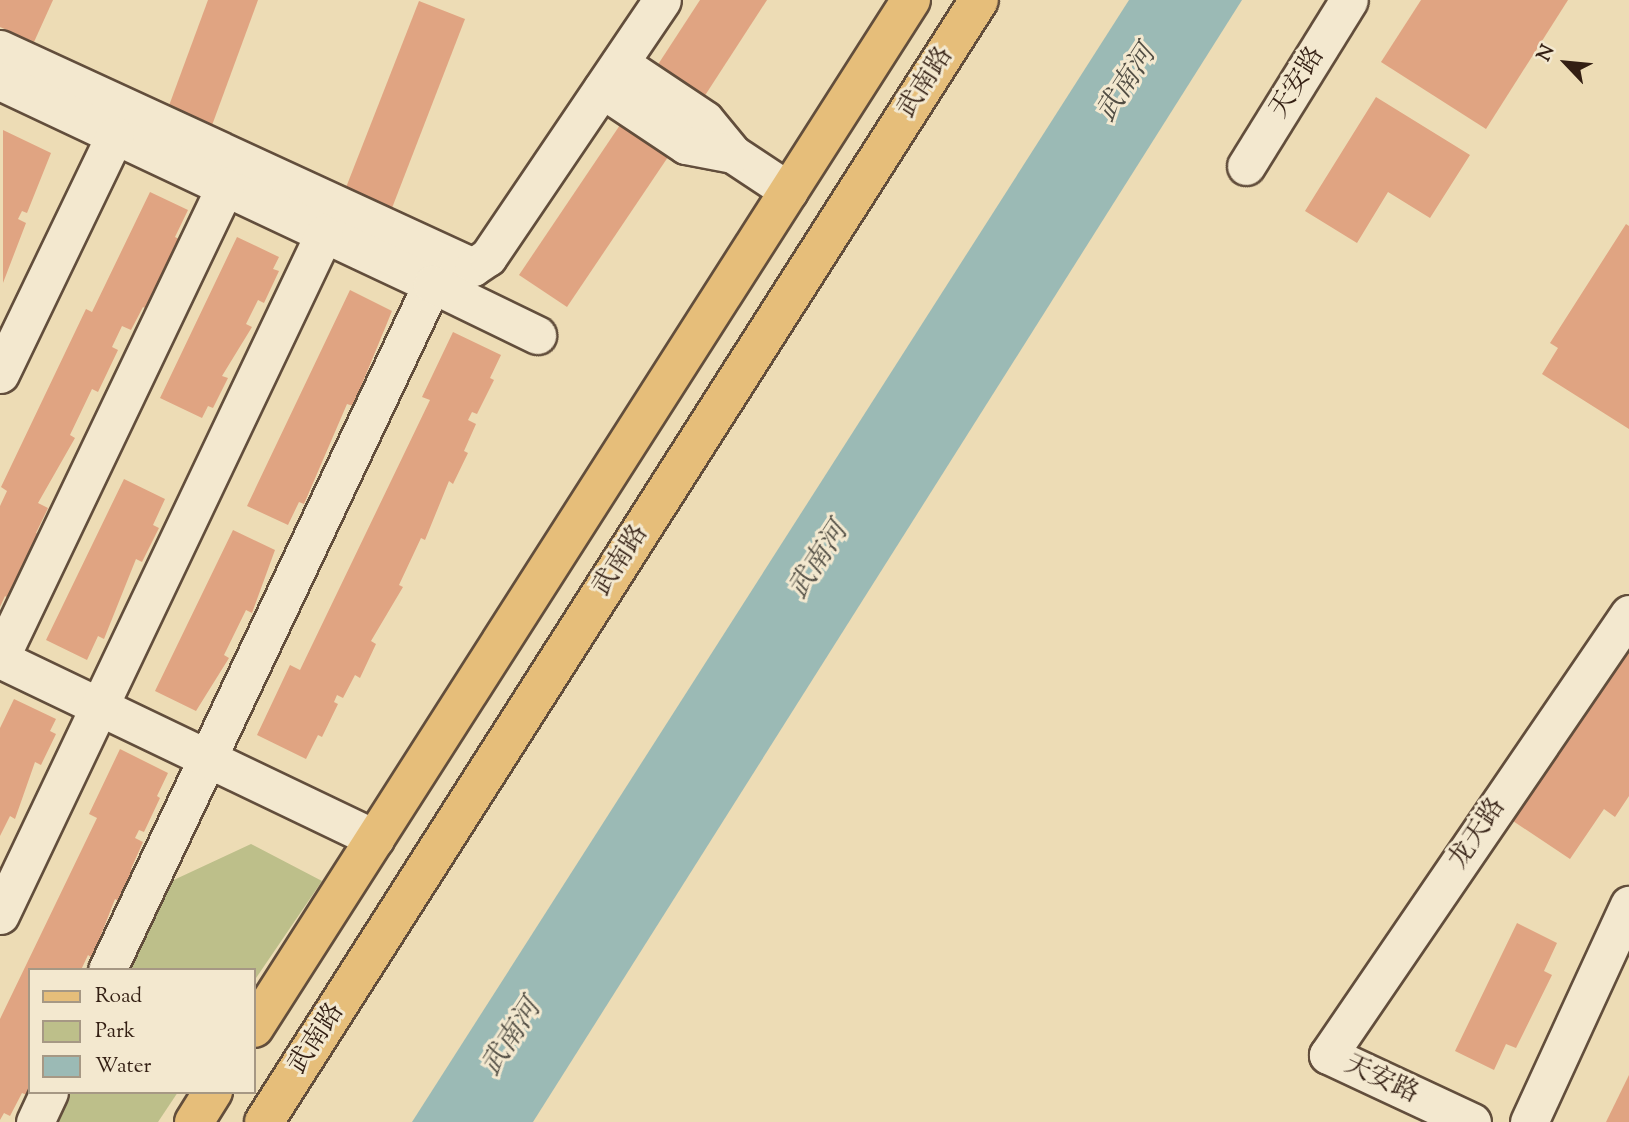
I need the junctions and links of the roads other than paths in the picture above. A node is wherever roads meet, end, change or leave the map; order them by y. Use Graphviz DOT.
graph roads {
  1 [pos="662,0"];
  2 [pos="911,0"];
  3 [pos="979,0"];
  4 [pos="1349,0"];
  5 [pos="0,49"];
  6 [pos="611,76"];
  7 [pos="0,80"];
  8 [pos="115,135"];
  9 [pos="1246,166"];
  10 [pos="225,187"];
  11 [pos="789,191"];
  12 [pos="324,234"];
  13 [pos="432,284"];
  14 [pos="537,335"];
  15 [pos="0,374"];
  16 [pos="1629,614"];
  17 [pos="0,658"];
  18 [pos="99,706"];
  19 [pos="207,758"];
  20 [pos="375,839"];
  21 [pos="1629,905"];
  22 [pos="0,915"];
  23 [pos="108,968"];
  24 [pos="256,1025"];
  25 [pos="1328,1055"];
  26 [pos="48,1094"];
  27 [pos="212,1094"];
  28 [pos="35,1122"];
  29 [pos="194,1122"];
  30 [pos="264,1122"];
  31 [pos="1472,1122"];
  32 [pos="1530,1122"];
  1 -- 6 [label="street"];
  2 -- 11 [label="main road"];
  3 -- 30 [label="main road, 武南路"];
  4 -- 9 [label="street, 天安路"];
  5 -- 6 [label="street"];
  6 -- 11 [label="street"];
  7 -- 8 [label="street"];
  8 -- 10 [label="street"];
  8 -- 15 [label="street"];
  10 -- 12 [label="street"];
  10 -- 17 [label="street"];
  11 -- 20 [label="main road"];
  12 -- 13 [label="street"];
  12 -- 18 [label="street"];
  13 -- 14 [label="street"];
  13 -- 19 [label="street"];
  16 -- 25 [label="street, 龙天路"];
  17 -- 18 [label="street"];
  18 -- 19 [label="street"];
  18 -- 22 [label="street"];
  19 -- 20 [label="street"];
  19 -- 23 [label="street"];
  20 -- 24 [label="main road"];
  21 -- 32 [label="street"];
  25 -- 31 [label="street, 天安路"];
  26 -- 28 [label="street"];
  27 -- 29 [label="main road"];
}
